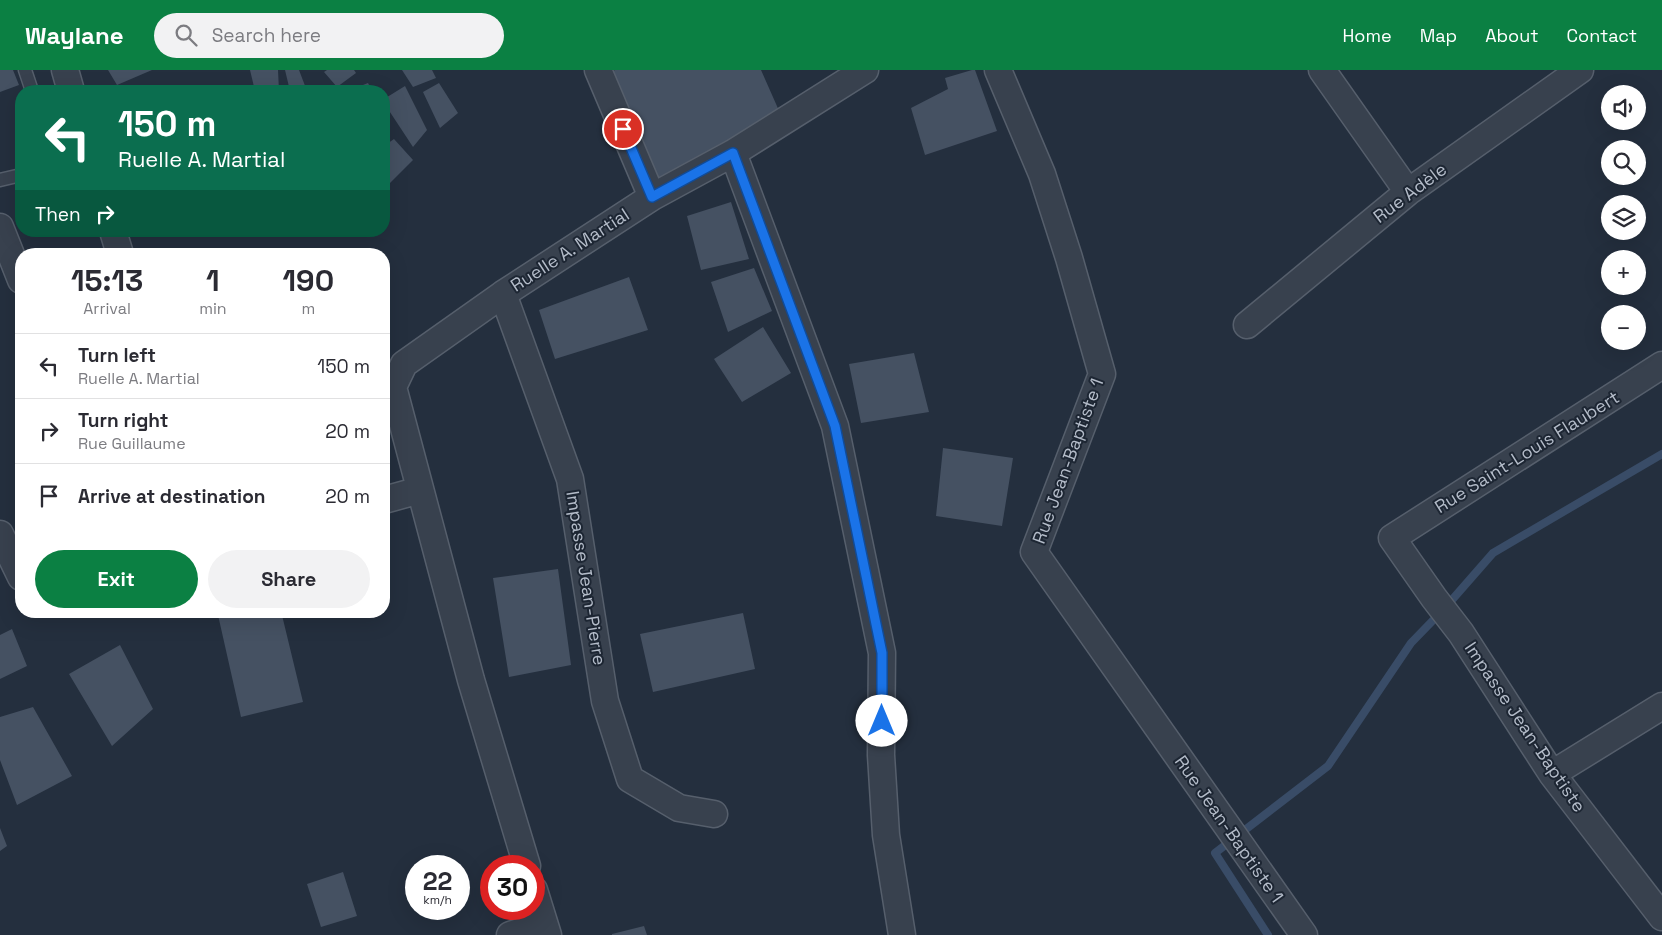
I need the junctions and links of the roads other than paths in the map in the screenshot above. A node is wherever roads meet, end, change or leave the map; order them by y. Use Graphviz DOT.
graph roads {
  1 [pos="25,70"];
  2 [pos="66,70"];
  3 [pos="598,70"];
  4 [pos="865,70"];
  5 [pos="998,70"];
  6 [pos="1322,70"];
  7 [pos="1580,70"];
  8 [pos="30,85"];
  9 [pos="70,85"];
  10 [pos="733,153"];
  11 [pos="15,176"];
  12 [pos="0,180"];
  13 [pos="1408,192"];
  14 [pos="652,197"];
  15 [pos="0,227"];
  16 [pos="15,265"];
  17 [pos="503,294"];
  18 [pos="1247,325"];
  19 [pos="1662,365"];
  20 [pos="390,379"];
  21 [pos="390,388"];
  22 [pos="420,490"];
  23 [pos="390,498"];
  24 [pos="0,534"];
  25 [pos="1392,538"];
  26 [pos="15,565"];
  27 [pos="1662,706"];
  28 [pos="1552,774"];
  29 [pos="714,814"];
  30 [pos="524,855"];
  31 [pos="1662,917"];
  32 [pos="546,930"];
  33 [pos="510,935"];
  34 [pos="902,935"];
  35 [pos="1304,935"];
  1 -- 8 [label="lane"];
  2 -- 9 [label="street"];
  3 -- 14 [label="street"];
  4 -- 10 [label="street, Ruelle A. Martial"];
  5 -- 35 [label="street, Rue Jean-Baptiste 1"];
  6 -- 13 [label="street"];
  7 -- 13 [label="street, Rue Adèle"];
  10 -- 14 [label="street, Ruelle A. Martial"];
  10 -- 34 [label="street"];
  11 -- 12 [label="lane"];
  13 -- 18 [label="street, Rue Adèle"];
  14 -- 17 [label="street, Ruelle A. Martial"];
  15 -- 16 [label="street"];
  17 -- 20 [label="street, Ruelle A. Martial"];
  17 -- 29 [label="street, Impasse Jean-Pierre"];
  19 -- 25 [label="street, Rue Saint-Louis Flaubert"];
  21 -- 22 [label="street"];
  22 -- 23 [label="street"];
  22 -- 30 [label="street"];
  24 -- 26 [label="street"];
  25 -- 28 [label="street, Impasse Jean-Baptiste"];
  27 -- 28 [label="street"];
  28 -- 31 [label="street, Impasse Jean-Baptiste"];
  32 -- 33 [label="street"];
}
